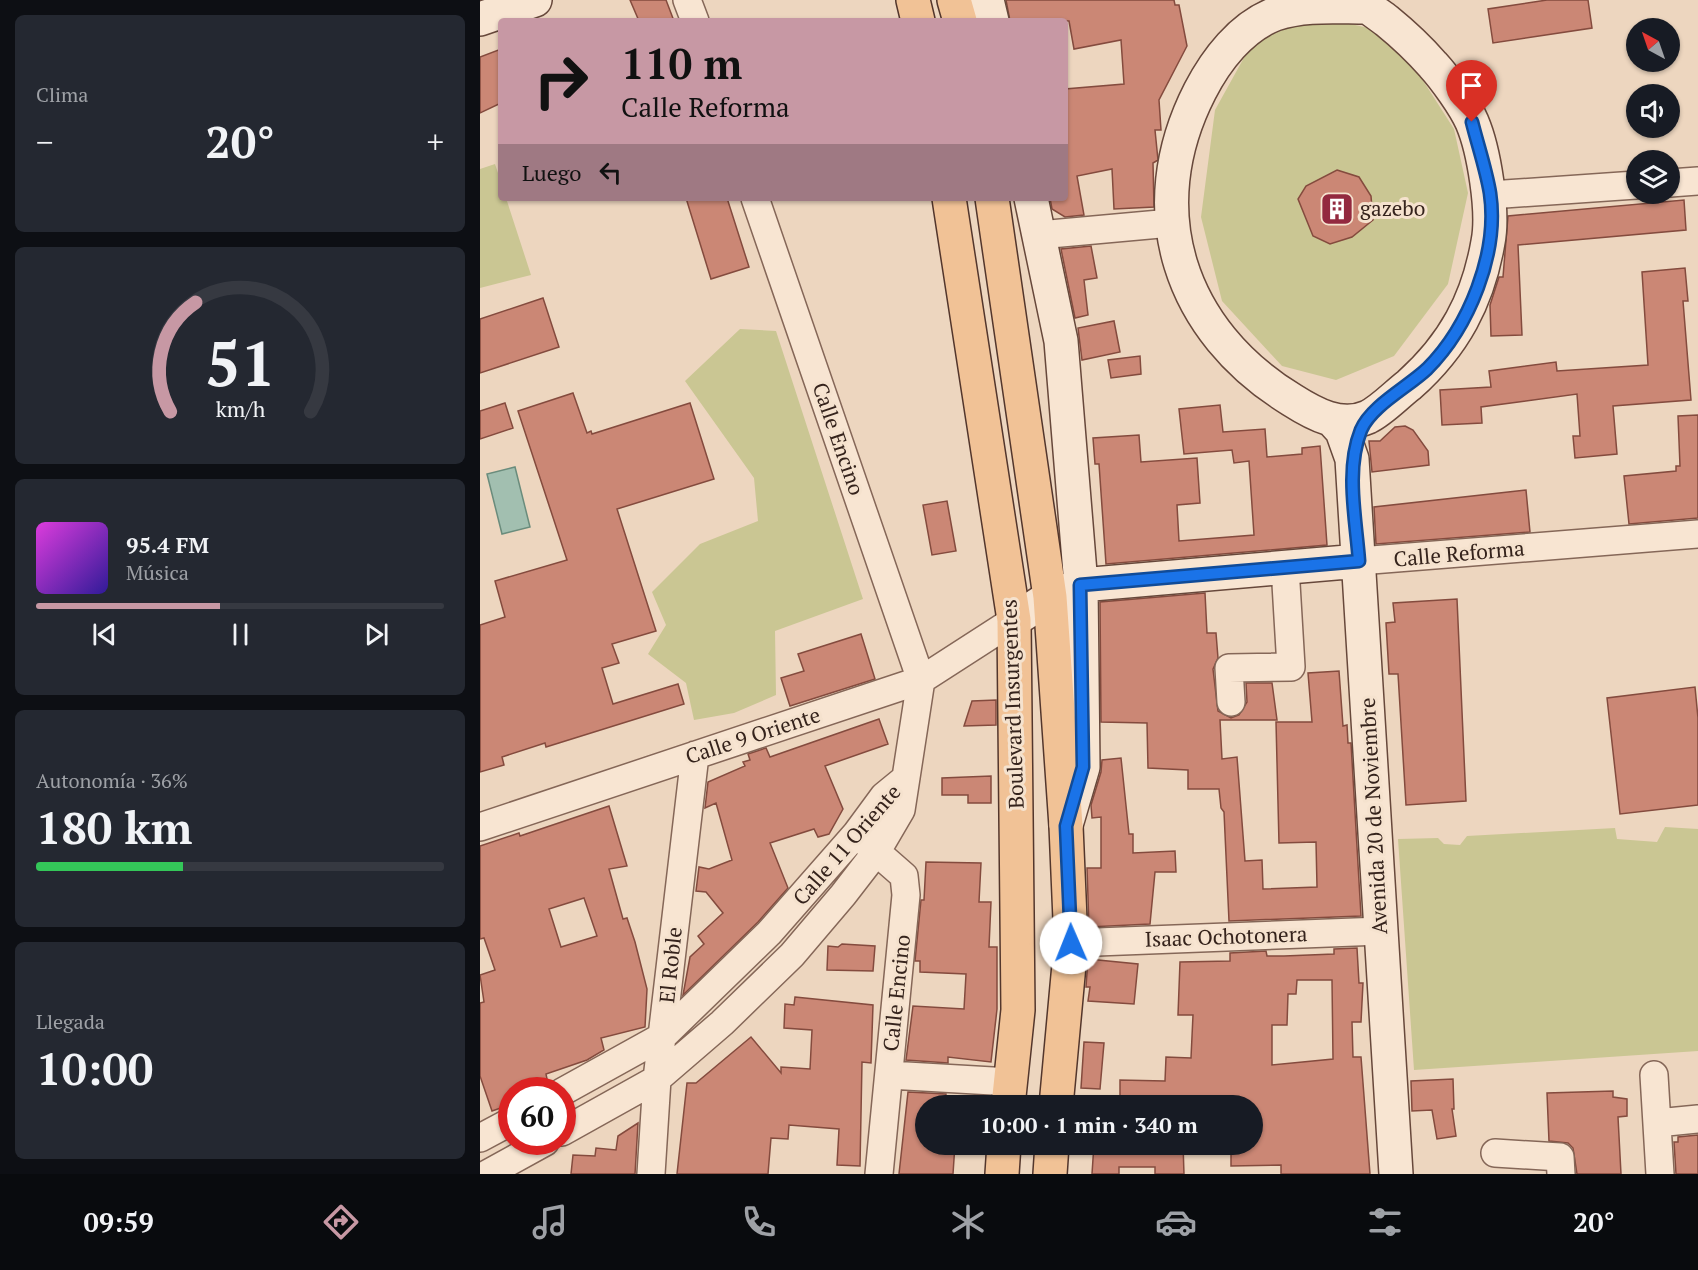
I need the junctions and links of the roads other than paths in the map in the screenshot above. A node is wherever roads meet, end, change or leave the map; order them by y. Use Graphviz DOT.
graph roads {
  1 [pos="535,0"];
  2 [pos="687,0"];
  3 [pos="912,0"];
  4 [pos="954,0"];
  5 [pos="987,0"];
  6 [pos="1304,3"];
  7 [pos="1363,4"];
  8 [pos="694,18"];
  9 [pos="917,18"];
  10 [pos="959,18"];
  11 [pos="991,18"];
  12 [pos="480,19"];
  13 [pos="1698,181"];
  14 [pos="1680,182"];
  15 [pos="1626,186"];
  16 [pos="1490,195"];
  17 [pos="756,201"];
  18 [pos="949,201"];
  19 [pos="992,201"];
  20 [pos="1032,201"];
  21 [pos="1171,223"];
  22 [pos="1039,235"];
  23 [pos="1367,417"];
  24 [pos="1332,420"];
  25 [pos="1352,459"];
  26 [pos="1698,534"];
  27 [pos="1359,561"];
  28 [pos="1285,567"];
  29 [pos="1080,585"];
  30 [pos="1050,597"];
  31 [pos="1014,620"];
  32 [pos="921,680"];
  33 [pos="1231,702"];
  34 [pos="695,755"];
  35 [pos="906,778"];
  36 [pos="1066,826"];
  37 [pos="480,827"];
  38 [pos="856,834"];
  39 [pos="877,851"];
  40 [pos="1381,930"];
  41 [pos="1071,943"];
  42 [pos="663,1036"];
  43 [pos="889,1075"];
  44 [pos="1654,1076"];
  45 [pos="657,1079"];
  46 [pos="576,1084"];
  47 [pos="1009,1094"];
  48 [pos="1057,1095"];
  49 [pos="1698,1119"];
  50 [pos="1657,1123"];
  51 [pos="576,1124"];
  52 [pos="498,1127"];
  53 [pos="481,1135"];
  54 [pos="1495,1153"];
  55 [pos="521,1155"];
  56 [pos="1004,1155"];
  57 [pos="1051,1155"];
  58 [pos="487,1174"];
  59 [pos="651,1174"];
  60 [pos="879,1174"];
  61 [pos="1002,1174"];
  62 [pos="1050,1174"];
  63 [pos="1396,1174"];
  64 [pos="1561,1174"];
  65 [pos="1660,1174"];
  1 -- 12 [label="street"];
  2 -- 8 [label="street"];
  3 -- 9 [label="main road"];
  4 -- 10 [label="main road"];
  5 -- 11 [label="street"];
  6 -- 7 [label="street"];
  6 -- 21 [label="street"];
  7 -- 16 [label="street"];
  13 -- 14 [label="street"];
  15 -- 16 [label="street"];
  16 -- 23 [label="street"];
  17 -- 32 [label="street, Calle Encino"];
  18 -- 31 [label="main road, Boulevard Insurgentes"];
  19 -- 30 [label="main road, Boulevard Insurgentes"];
  20 -- 22 [label="street, Boulevard Insurgentes"];
  21 -- 22 [label="street"];
  21 -- 24 [label="street"];
  22 -- 29 [label="street, Boulevard Insurgentes"];
  23 -- 24 [label="street"];
  23 -- 25 [label="street, Avenida 20 de Noviembre"];
  24 -- 25 [label="street, Avenida 20 de Noviembre"];
  25 -- 27 [label="street, Avenida 20 de Noviembre"];
  26 -- 27 [label="street, Calle Reforma"];
  27 -- 28 [label="street, Calle Reforma"];
  27 -- 40 [label="street, Avenida 20 de Noviembre"];
  28 -- 29 [label="street, Calle Reforma"];
  28 -- 33 [label="street"];
  29 -- 30 [label="street, Calle Reforma"];
  29 -- 36 [label="street, Boulevard Insurgentes"];
  30 -- 31 [label="street, Calle Reforma"];
  30 -- 36 [label="main road, Boulevard Insurgentes"];
  31 -- 32 [label="street, Calle 9 Oriente"];
  31 -- 47 [label="main road, Boulevard Insurgentes"];
  32 -- 34 [label="street, Calle 9 Oriente"];
  32 -- 35 [label="street"];
  34 -- 37 [label="street, Calle 9 Oriente"];
  34 -- 42 [label="street, El Roble"];
  35 -- 38 [label="street, Calle 11 Oriente"];
  35 -- 39 [label="street, Calle 11 Oriente"];
  36 -- 41 [label="main road, Boulevard Insurgentes"];
  38 -- 39 [label="street, Calle Encino"];
  38 -- 42 [label="street, Calle 11 Oriente"];
  39 -- 43 [label="street, Calle Encino"];
  39 -- 45 [label="street, Calle 11 Oriente"];
  40 -- 41 [label="street, Isaac Ochotonera"];
  40 -- 63 [label="street, Avenida 20 de Noviembre"];
  41 -- 48 [label="main road, Boulevard Insurgentes"];
  42 -- 45 [label="street, El Roble"];
  42 -- 46 [label="street, Calle 11 Oriente"];
  43 -- 47 [label="street"];
  43 -- 60 [label="street, Calle Encino"];
  44 -- 50 [label="street"];
  45 -- 51 [label="street, Calle 11 Oriente"];
  45 -- 59 [label="street, El Roble"];
  49 -- 50 [label="street"];
  50 -- 65 [label="street"];
  52 -- 53 [label="street"];
  54 -- 64 [label="street"];
  55 -- 58 [label="street"];
  56 -- 61 [label="main road"];
  57 -- 62 [label="main road"];
}
